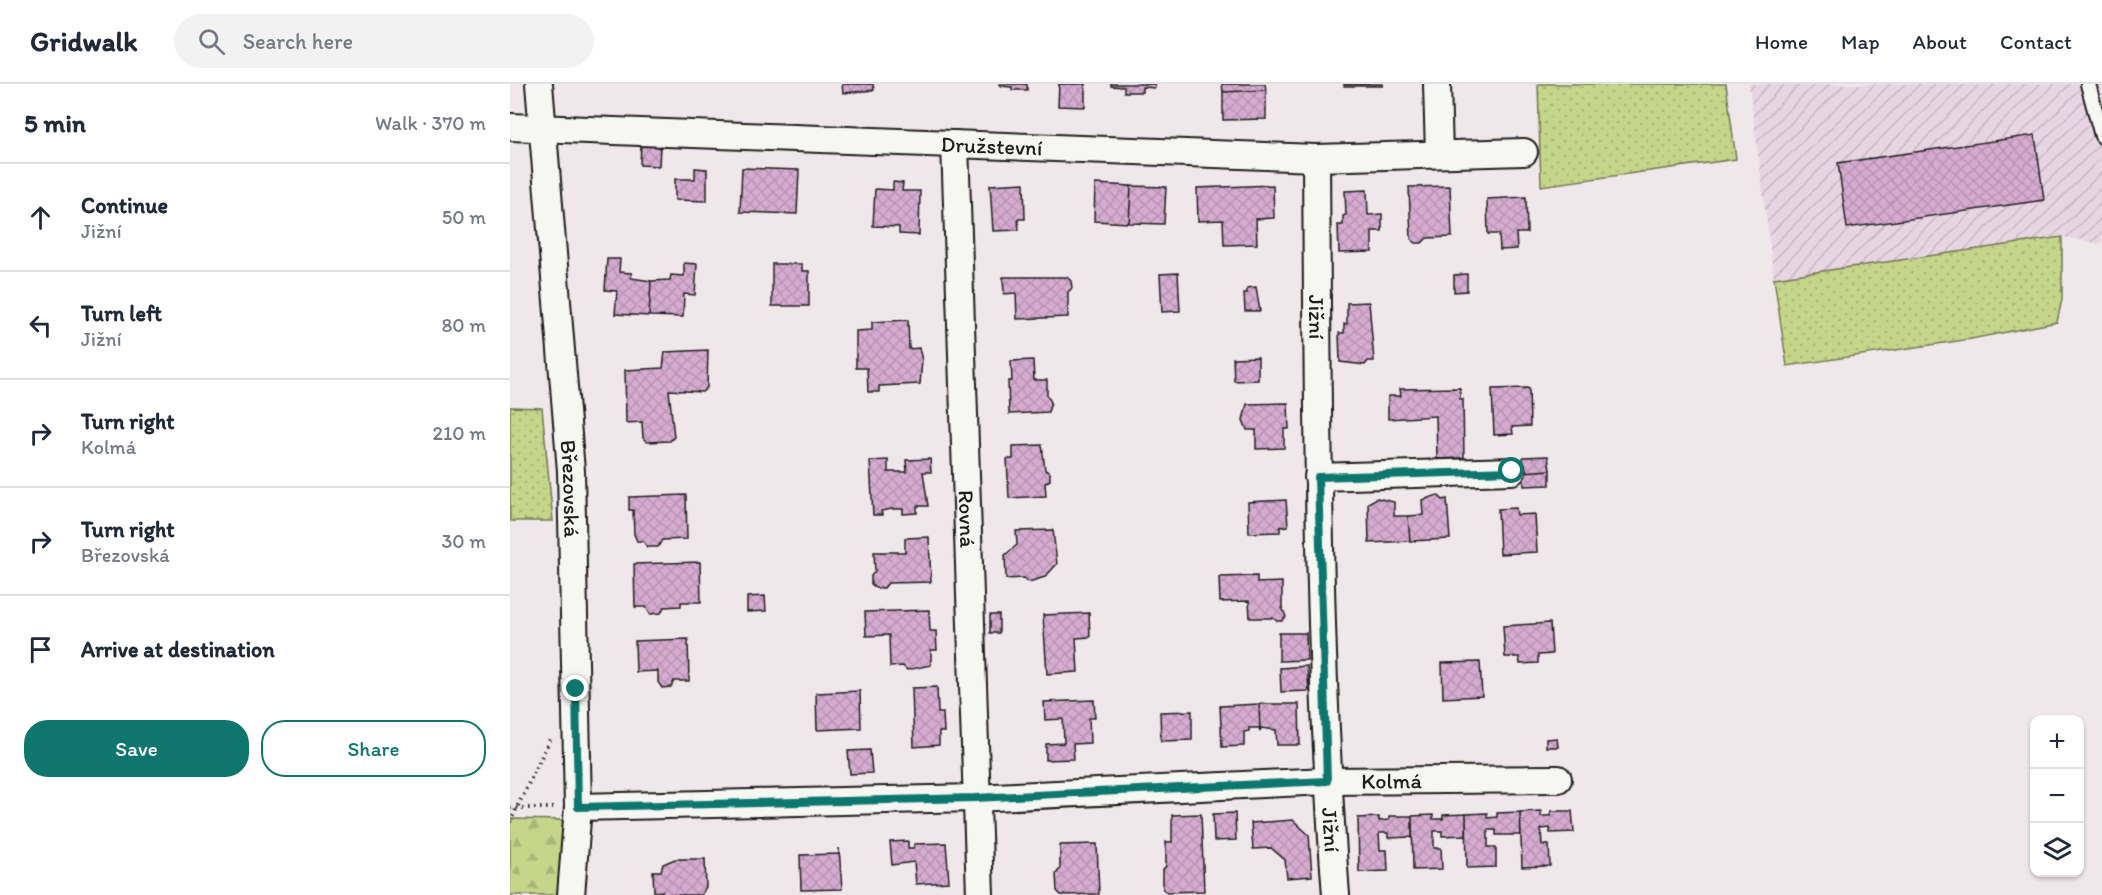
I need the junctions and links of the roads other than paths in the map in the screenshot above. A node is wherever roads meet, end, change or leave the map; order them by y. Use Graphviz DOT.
graph roads {
  1 [pos="538,84"];
  2 [pos="1437,84"];
  3 [pos="2088,84"];
  4 [pos="510,127"];
  5 [pos="543,128"];
  6 [pos="2102,136"];
  7 [pos="955,144"];
  8 [pos="1524,152"];
  9 [pos="1439,154"];
  10 [pos="1316,158"];
  11 [pos="1512,471"];
  12 [pos="1318,477"];
  13 [pos="1558,779"];
  14 [pos="1327,781"];
  15 [pos="975,798"];
  16 [pos="578,807"];
  17 [pos="571,895"];
  18 [pos="980,895"];
  19 [pos="1336,895"];
  1 -- 5 [label="street, Březovská"];
  2 -- 9 [label="street"];
  3 -- 6 [label="lane"];
  4 -- 5 [label="street, Družstevní"];
  5 -- 7 [label="street, Družstevní"];
  5 -- 16 [label="street, Březovská"];
  7 -- 10 [label="street, Družstevní"];
  7 -- 15 [label="street, Rovná"];
  8 -- 9 [label="street, Družstevní"];
  9 -- 10 [label="street, Družstevní"];
  10 -- 12 [label="street, Jižní"];
  11 -- 12 [label="street"];
  12 -- 14 [label="street, Jižní"];
  13 -- 14 [label="street, Kolmá"];
  14 -- 15 [label="street, Kolmá"];
  14 -- 19 [label="street, Jižní"];
  15 -- 16 [label="street, Kolmá"];
  15 -- 18 [label="street, Rovná"];
  16 -- 17 [label="street, Březovská"];
}
